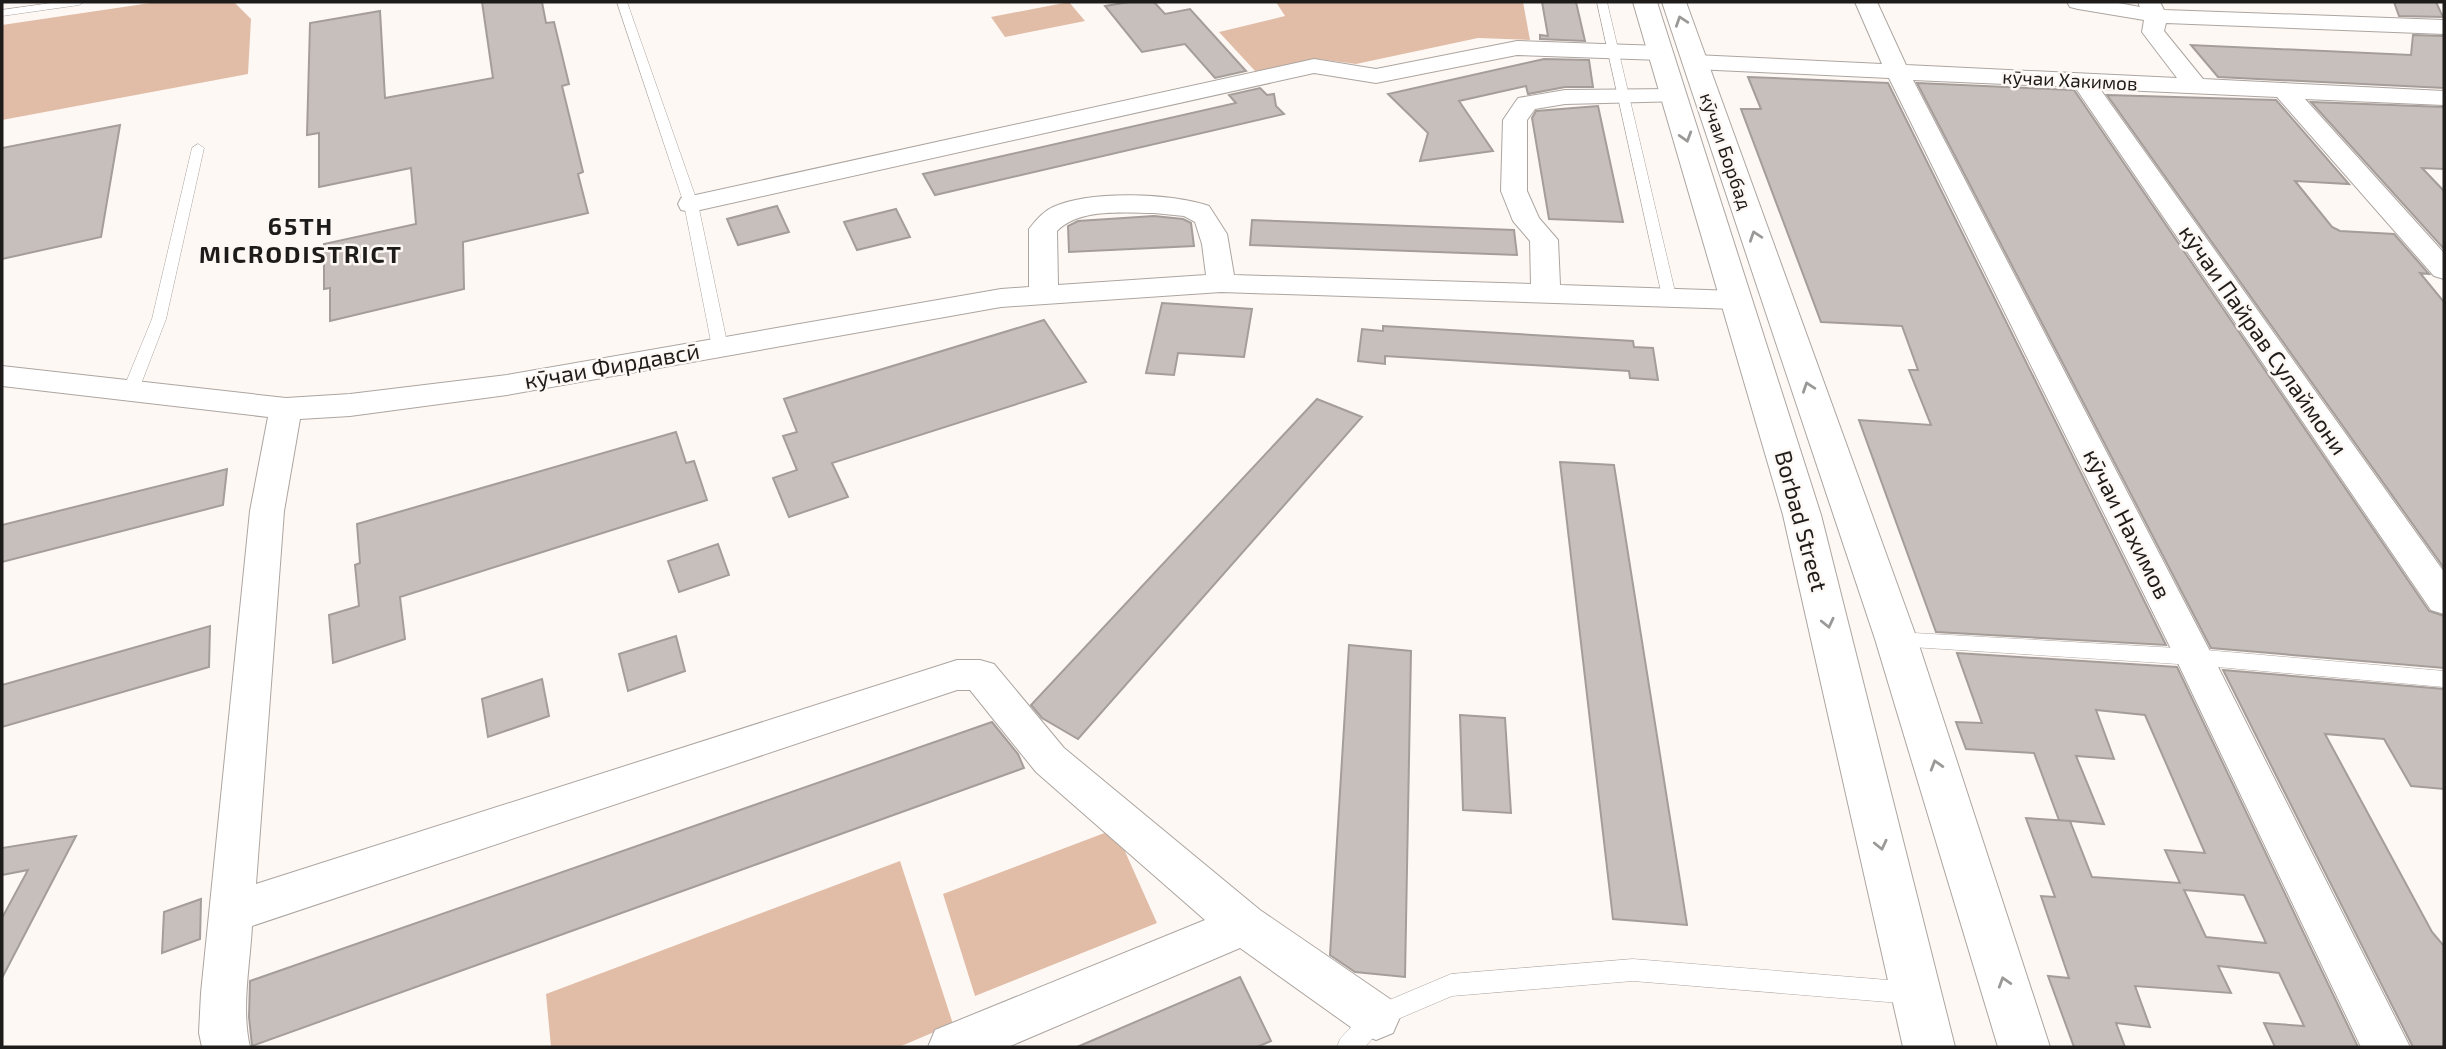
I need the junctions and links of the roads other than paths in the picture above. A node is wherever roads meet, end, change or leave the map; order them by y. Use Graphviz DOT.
graph roads {
  1 [pos="79,2"];
  2 [pos="622,2"];
  3 [pos="1602,2"];
  4 [pos="1645,2"];
  5 [pos="1674,2"];
  6 [pos="1866,2"];
  7 [pos="2078,2"];
  8 [pos="2152,9"];
  9 [pos="2,13"];
  10 [pos="2444,27"];
  11 [pos="1613,52"];
  12 [pos="1661,53"];
  13 [pos="1695,62"];
  14 [pos="1897,71"];
  15 [pos="2081,80"];
  16 [pos="2195,85"];
  17 [pos="2284,90"];
  18 [pos="1623,95"];
  19 [pos="1674,96"];
  20 [pos="2444,98"];
  21 [pos="198,148"];
  22 [pos="691,204"];
  23 [pos="2444,271"];
  24 [pos="1221,283"];
  25 [pos="1546,293"];
  26 [pos="1044,295"];
  27 [pos="1669,296"];
  28 [pos="1736,300"];
  29 [pos="720,346"];
  30 [pos="2,376"];
  31 [pos="130,392"];
  32 [pos="286,409"];
  33 [pos="1777,430"];
  34 [pos="1824,432"];
  35 [pos="1802,515"];
  36 [pos="1856,521"];
  37 [pos="2444,600"];
  38 [pos="1896,639"];
  39 [pos="2194,657"];
  40 [pos="2444,679"];
  41 [pos="231,913"];
  42 [pos="1244,925"];
  43 [pos="1917,993"];
  44 [pos="1362,1032"];
  45 [pos="226,1047"];
  46 [pos="951,1047"];
  47 [pos="1929,1047"];
  48 [pos="2024,1047"];
  49 [pos="2386,1047"];
  1 -- 9 [label="lane"];
  2 -- 22 [label="lane"];
  3 -- 11 [label="lane"];
  4 -- 12 [label="main road, Borbad Street"];
  13 -- 5 [label="main road, кӯчаи Борбад, one-way"];
  6 -- 14 [label="street, кӯчаи Нахимов"];
  7 -- 8 [label="street"];
  8 -- 10 [label="street"];
  8 -- 16 [label="street"];
  11 -- 12 [label="street"];
  11 -- 18 [label="lane"];
  11 -- 22 [label="street"];
  12 -- 19 [label="main road, Borbad Street"];
  13 -- 14 [label="street, кӯчаи Хакимов"];
  34 -- 13 [label="main road, кӯчаи Борбад, one-way"];
  14 -- 15 [label="street, кӯчаи Хакимов"];
  14 -- 39 [label="street, кӯчаи Нахимов"];
  15 -- 16 [label="street, кӯчаи Хакимов"];
  15 -- 37 [label="street, кӯчаи Пайрав Сулаймони"];
  16 -- 17 [label="street, кӯчаи Хакимов"];
  17 -- 20 [label="street, кӯчаи Хакимов"];
  17 -- 23 [label="street"];
  18 -- 19 [label="street"];
  18 -- 25 [label="street"];
  18 -- 27 [label="lane"];
  19 -- 28 [label="main road, Borbad Street, one-way"];
  21 -- 31 [label="lane"];
  22 -- 29 [label="lane"];
  24 -- 25 [label="street, кӯчаи Фирдавсӣ"];
  24 -- 26 [label="street, кӯчаи Фирдавсӣ"];
  24 -- 26 [label="street"];
  25 -- 27 [label="street, кӯчаи Фирдавсӣ"];
  26 -- 29 [label="street, кӯчаи Фирдавсӣ"];
  27 -- 28 [label="street, кӯчаи Фирдавсӣ"];
  28 -- 33 [label="main road, Borbad Street"];
  29 -- 32 [label="street, кӯчаи Фирдавсӣ"];
  30 -- 31 [label="street, кӯчаи Фирдавсӣ"];
  31 -- 32 [label="street, кӯчаи Фирдавсӣ"];
  32 -- 41 [label="street"];
  33 -- 34 [label="main road"];
  33 -- 35 [label="main road, Borbad Street"];
  34 -- 36 [label="main road, Borbad Street"];
  35 -- 36 [label="main road"];
  35 -- 43 [label="main road, Borbad Street, one-way"];
  36 -- 38 [label="main road, Borbad Street"];
  38 -- 39 [label="lane"];
  48 -- 38 [label="main road, Borbad Street, one-way"];
  39 -- 40 [label="lane"];
  39 -- 49 [label="street, кӯчаи Нахимов"];
  41 -- 42 [label="street"];
  41 -- 45 [label="street"];
  42 -- 44 [label="street"];
  42 -- 46 [label="street"];
  43 -- 44 [label="lane"];
  43 -- 47 [label="main road, Borbad Street"];
}
